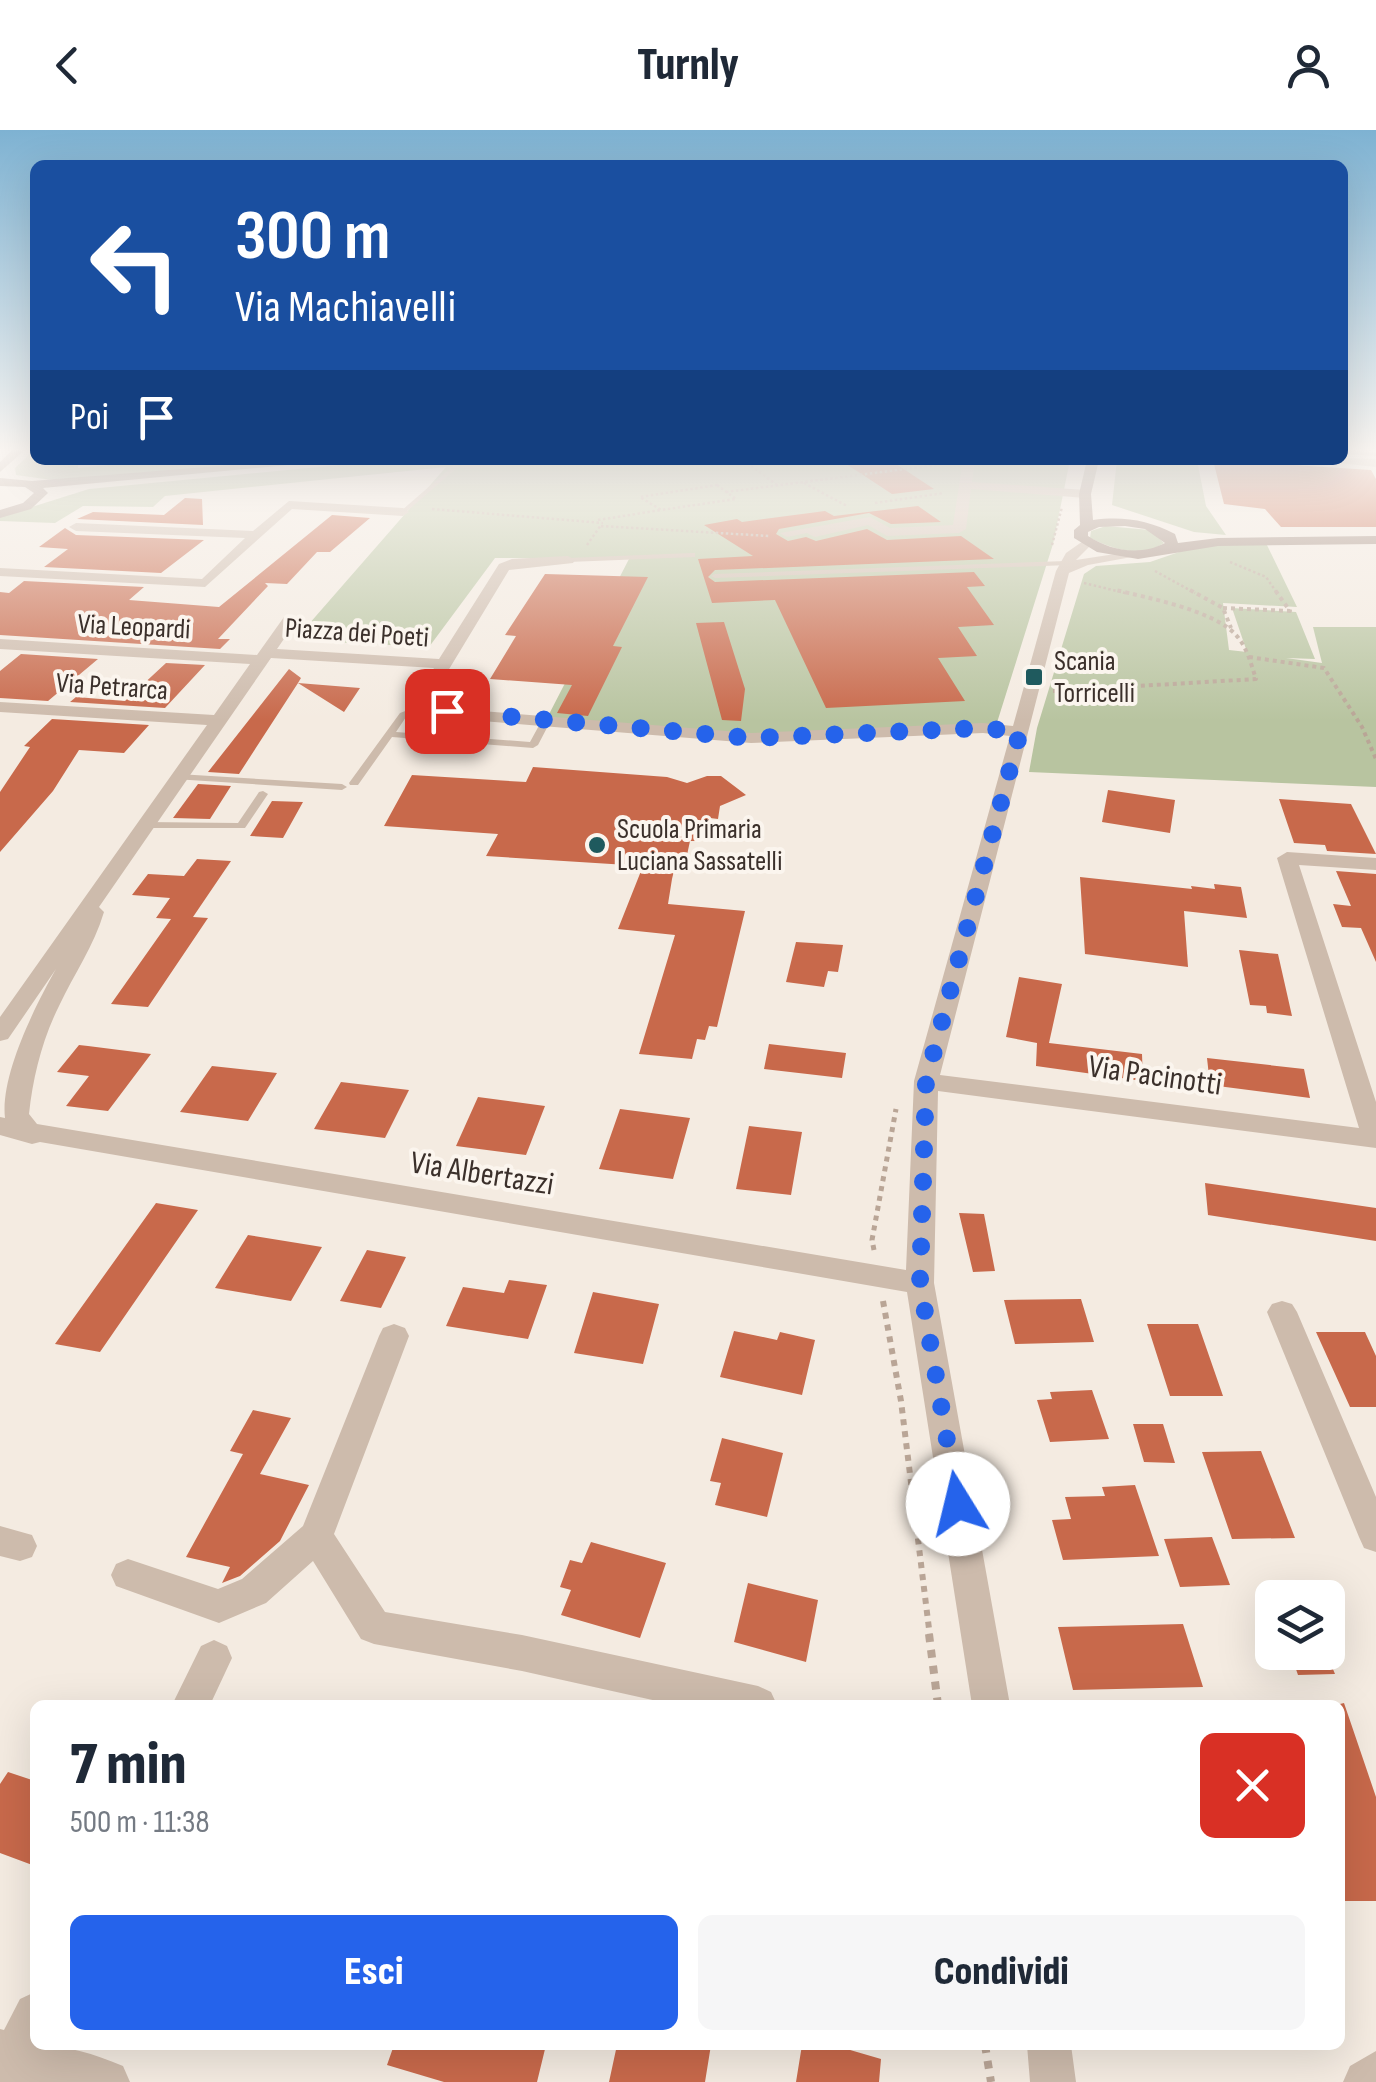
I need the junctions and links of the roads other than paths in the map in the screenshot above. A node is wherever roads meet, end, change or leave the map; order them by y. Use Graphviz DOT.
graph roads {
  1 [pos="252,539"];
  2 [pos="1083,539"];
  3 [pos="1171,539"];
  4 [pos="1225,539"];
  5 [pos="1376,540"];
  6 [pos="1250,542"];
  7 [pos="1086,543"];
  8 [pos="1167,549"];
  9 [pos="692,555"];
  10 [pos="1133,555"];
  11 [pos="572,560"];
  12 [pos="1067,569"];
  13 [pos="0,572"];
  14 [pos="715,576"];
  15 [pos="784,580"];
  16 [pos="289,620"];
  17 [pos="0,644"];
  18 [pos="268,656"];
  19 [pos="441,664"];
  20 [pos="428,705"];
  21 [pos="0,707"];
  22 [pos="221,722"];
  23 [pos="545,722"];
  24 [pos="1020,732"];
  25 [pos="389,734"];
  26 [pos="178,777"];
  27 [pos="354,783"];
  28 [pos="342,788"];
  29 [pos="263,794"];
  30 [pos="145,825"];
  31 [pos="1376,864"];
  32 [pos="23,1002"];
  33 [pos="0,1034"];
  34 [pos="926,1081"];
  35 [pos="0,1126"];
  36 [pos="32,1134"];
  37 [pos="1376,1139"];
  38 [pos="920,1283"];
  39 [pos="1282,1312"];
  40 [pos="394,1336"];
  41 [pos="316,1536"];
  42 [pos="1376,1537"];
  43 [pos="128,1575"];
  44 [pos="214,1658"];
  45 [pos="193,1700"];
  46 [pos="736,1700"];
  47 [pos="990,1700"];
  48 [pos="30,2022"];
  49 [pos="1050,2050"];
  50 [pos="5,2063"];
  51 [pos="1376,2072"];
  52 [pos="107,2082"];
  53 [pos="1053,2082"];
  54 [pos="1366,2082"];
  1 -- 13 [label="street"];
  2 -- 7 [label="main road"];
  3 -- 8 [label="main road"];
  4 -- 6 [label="main road"];
  5 -- 6 [label="main road"];
  6 -- 8 [label="main road"];
  7 -- 10 [label="main road"];
  7 -- 12 [label="street"];
  8 -- 10 [label="main road"];
  9 -- 11 [label="lane"];
  10 -- 12 [label="street"];
  11 -- 19 [label="street, Piazza dei Poeti"];
  12 -- 14 [label="lane"];
  12 -- 15 [label="lane"];
  12 -- 24 [label="street"];
  16 -- 18 [label="street"];
  17 -- 18 [label="street, Via Leopardi"];
  18 -- 19 [label="street, Piazza dei Poeti"];
  18 -- 22 [label="street"];
  19 -- 20 [label="street"];
  20 -- 23 [label="street"];
  20 -- 25 [label="lane"];
  21 -- 22 [label="street, Via Petrarca"];
  22 -- 26 [label="street"];
  23 -- 24 [label="street"];
  23 -- 25 [label="lane"];
  24 -- 34 [label="street"];
  25 -- 27 [label="lane"];
  26 -- 28 [label="lane"];
  26 -- 30 [label="street"];
  29 -- 30 [label="lane"];
  30 -- 32 [label="street"];
  31 -- 37 [label="street"];
  32 -- 33 [label="street"];
  32 -- 36 [label="street"];
  34 -- 37 [label="street, Via Pacinotti"];
  34 -- 38 [label="street"];
  35 -- 36 [label="street, Via Albertazzi"];
  36 -- 38 [label="street, Via Albertazzi"];
  38 -- 47 [label="street"];
  39 -- 42 [label="street"];
  40 -- 41 [label="street"];
  41 -- 43 [label="street"];
  41 -- 46 [label="street"];
  44 -- 45 [label="street"];
  48 -- 50 [label="street"];
  49 -- 53 [label="street"];
  50 -- 52 [label="street"];
  51 -- 54 [label="street"];
}
